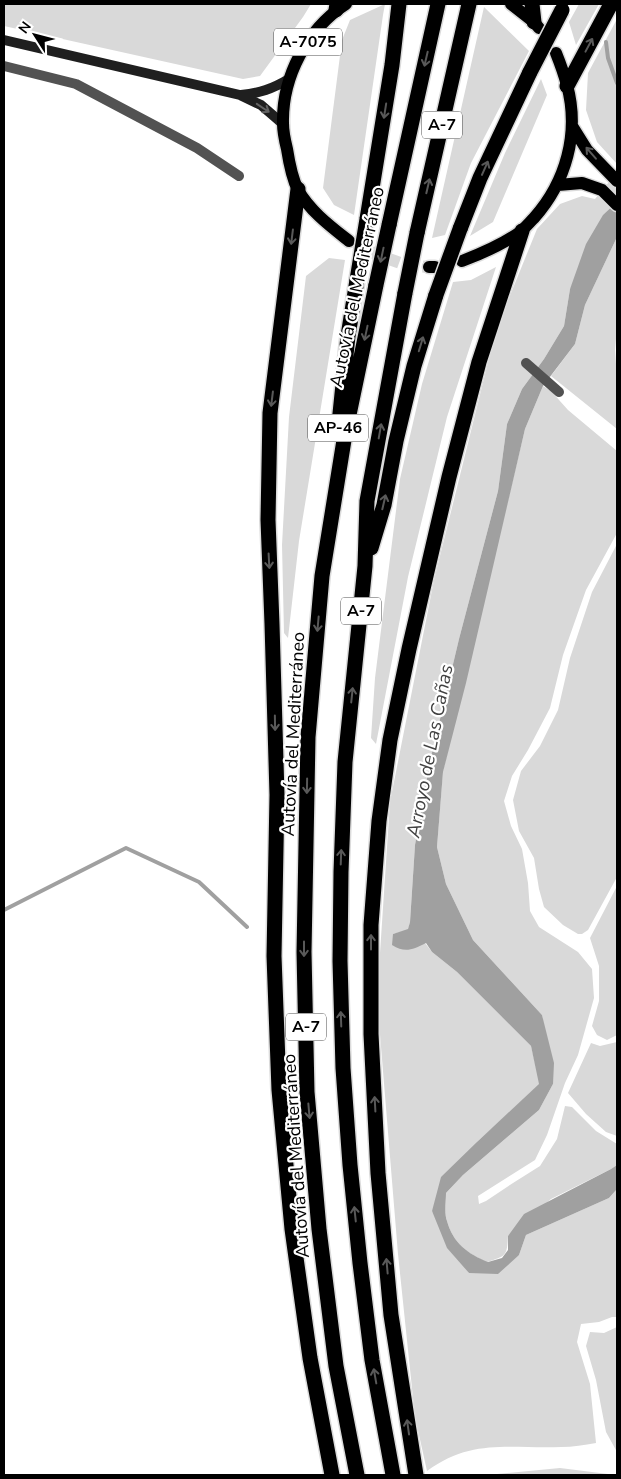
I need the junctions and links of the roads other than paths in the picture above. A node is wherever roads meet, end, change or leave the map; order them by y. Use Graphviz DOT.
graph roads {
  1 [pos="511,4"];
  2 [pos="532,4"];
  3 [pos="611,4"];
  4 [pos="340,6"];
  5 [pos="398,7"];
  6 [pos="437,7"];
  7 [pos="564,7"];
  8 [pos="468,10"];
  9 [pos="536,25"];
  10 [pos="4,40"];
  11 [pos="556,53"];
  12 [pos="4,66"];
  13 [pos="288,79"];
  14 [pos="567,86"];
  15 [pos="240,95"];
  16 [pos="283,124"];
  17 [pos="572,126"];
  18 [pos="239,176"];
  19 [pos="615,179"];
  20 [pos="558,185"];
  21 [pos="298,189"];
  22 [pos="617,205"];
  23 [pos="522,231"];
  24 [pos="349,241"];
  25 [pos="462,261"];
  26 [pos="526,363"];
  27 [pos="559,392"];
  28 [pos="365,566"];
  29 [pos="322,576"];
  30 [pos="332,1475"];
  31 [pos="356,1475"];
  32 [pos="393,1475"];
  33 [pos="416,1475"];
  1 -- 9 [label="main road"];
  2 -- 9 [label="highway"];
  14 -- 3 [label="highway, one-way"];
  4 -- 13 [label="main road, A-7075"];
  5 -- 29 [label="highway, AP-46, one-way, bridge"];
  6 -- 29 [label="highway, Autovía del Mediterráneo / A-7, one-way, bridge"];
  28 -- 7 [label="highway, one-way, bridge"];
  28 -- 8 [label="highway, A-7, one-way, bridge"];
  10 -- 15 [label="main road, A-7075"];
  11 -- 14 [label="main road"];
  12 -- 18 [label="street"];
  13 -- 15 [label="main road, A-7075"];
  13 -- 16 [label="main road, A-7075"];
  14 -- 17 [label="main road"];
  15 -- 16 [label="main road, A-7075, one-way"];
  16 -- 21 [label="main road, A-7075"];
  19 -- 17 [label="main road, one-way"];
  17 -- 20 [label="main road"];
  20 -- 22 [label="main road"];
  20 -- 23 [label="main road"];
  21 -- 24 [label="main road, A-7075"];
  21 -- 30 [label="highway, one-way"];
  23 -- 25 [label="main road"];
  33 -- 23 [label="highway, one-way"];
  26 -- 27 [label="street"];
  32 -- 28 [label="highway, A-7, one-way"];
  29 -- 31 [label="highway, Autovía del Mediterráneo / A-7, one-way"];
}
